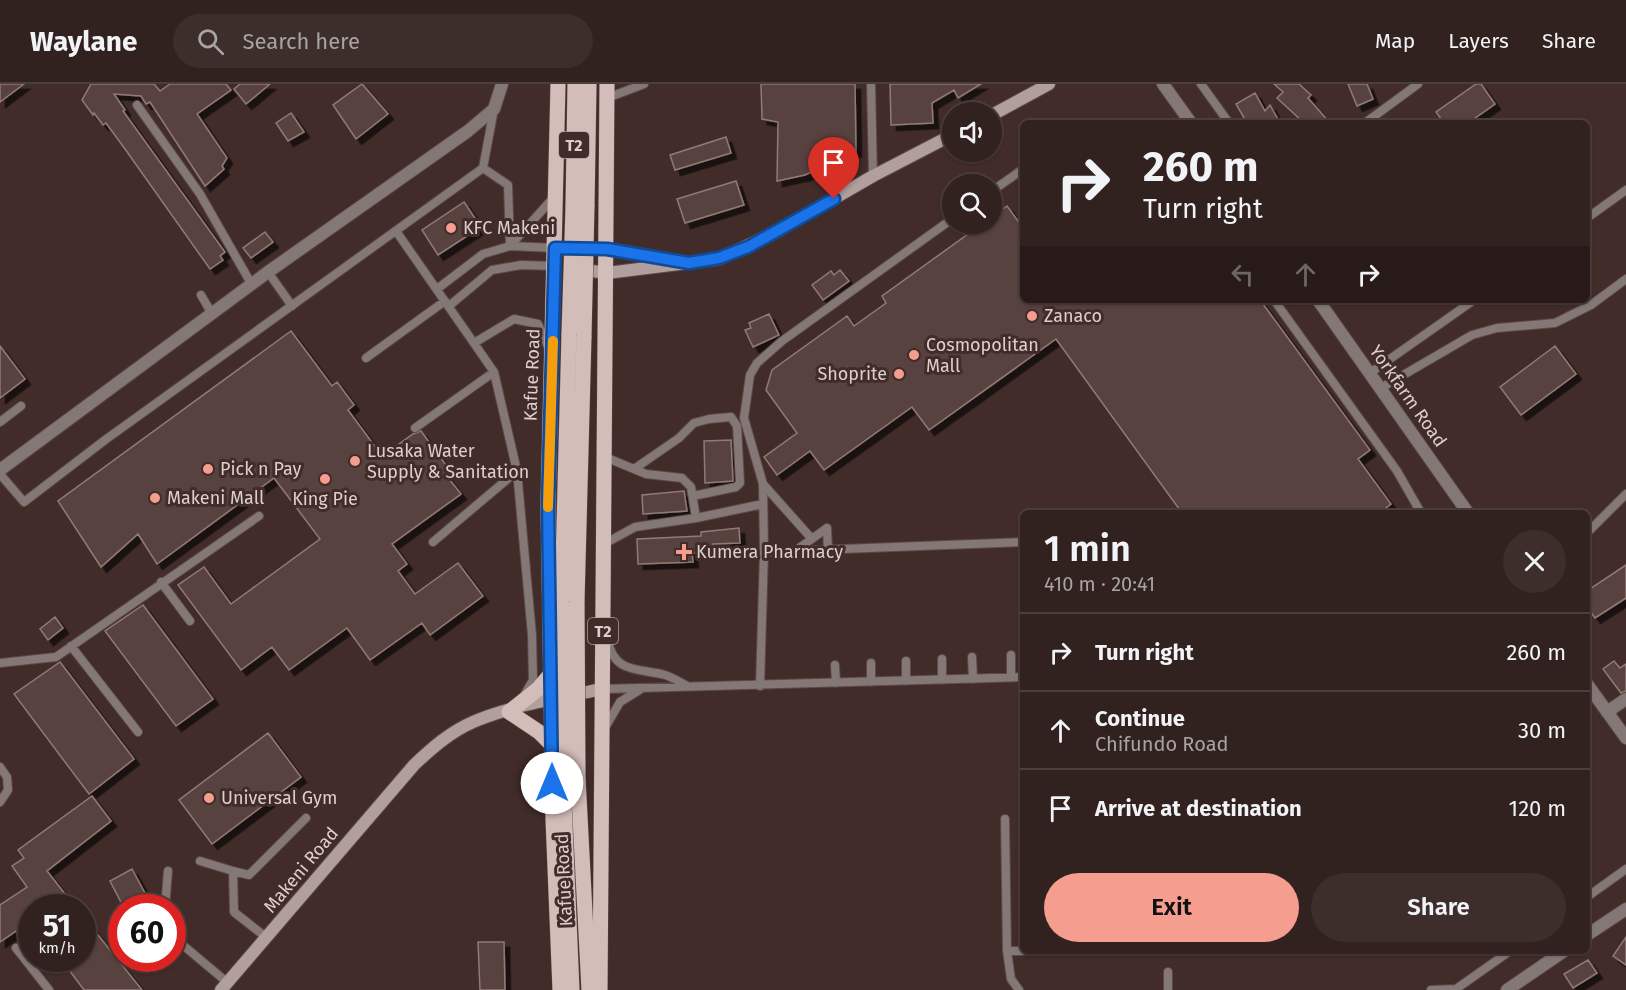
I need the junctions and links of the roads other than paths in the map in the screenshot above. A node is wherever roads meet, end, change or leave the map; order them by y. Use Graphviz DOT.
graph roads {
  1 [pos="502,84"];
  2 [pos="558,84"];
  3 [pos="574,84"];
  4 [pos="589,84"];
  5 [pos="644,84"];
  6 [pos="871,84"];
  7 [pos="1049,84"];
  8 [pos="1163,84"];
  9 [pos="1201,84"];
  10 [pos="1418,84"];
  11 [pos="607,91"];
  12 [pos="137,105"];
  13 [pos="494,109"];
  14 [pos="1002,109"];
  15 [pos="1189,120"];
  16 [pos="1227,120"];
  17 [pos="1369,120"];
  18 [pos="942,140"];
  19 [pos="483,168"];
  20 [pos="1020,171"];
  21 [pos="873,176"];
  22 [pos="1002,184"];
  23 [pos="1626,190"];
  24 [pos="556,194"];
  25 [pos="580,206"];
  26 [pos="1590,216"];
  27 [pos="942,226"];
  28 [pos="396,231"];
  29 [pos="510,246"];
  30 [pos="555,248"];
  31 [pos="607,249"];
  32 [pos="689,263"];
  33 [pos="555,266"];
  34 [pos="268,272"];
  35 [pos="607,273"];
  36 [pos="1626,279"];
  37 [pos="252,285"];
  38 [pos="437,289"];
  39 [pos="201,295"];
  40 [pos="1276,303"];
  41 [pos="1320,303"];
  42 [pos="1470,303"];
  43 [pos="447,304"];
  44 [pos="292,306"];
  45 [pos="212,314"];
  46 [pos="474,343"];
  47 [pos="366,358"];
  48 [pos="552,359"];
  49 [pos="494,372"];
  50 [pos="1370,373"];
  51 [pos="1381,388"];
  52 [pos="21,406"];
  53 [pos="0,422"];
  54 [pos="415,428"];
  55 [pos="605,457"];
  56 [pos="634,469"];
  57 [pos="517,471"];
  58 [pos="0,472"];
  59 [pos="763,483"];
  60 [pos="1626,494"];
  61 [pos="693,496"];
  62 [pos="763,504"];
  63 [pos="1419,510"];
  64 [pos="1466,510"];
  65 [pos="259,516"];
  66 [pos="696,518"];
  67 [pos="1590,530"];
  68 [pos="812,539"];
  69 [pos="433,542"];
  70 [pos="1020,542"];
  71 [pos="604,544"];
  72 [pos="828,550"];
  73 [pos="794,551"];
  74 [pos="764,552"];
  75 [pos="161,582"];
  76 [pos="603,617"];
  77 [pos="190,621"];
  78 [pos="71,646"];
  79 [pos="1011,655"];
  80 [pos="972,657"];
  81 [pos="942,659"];
  82 [pos="906,661"];
  83 [pos="0,663"];
  84 [pos="871,663"];
  85 [pos="835,665"];
  86 [pos="550,675"];
  87 [pos="1020,677"];
  88 [pos="1011,678"];
  89 [pos="973,679"];
  90 [pos="942,680"];
  91 [pos="906,681"];
  92 [pos="871,682"];
  93 [pos="836,683"];
  94 [pos="760,686"];
  95 [pos="690,687"];
  96 [pos="641,688"];
  97 [pos="1590,688"];
  98 [pos="602,689"];
  99 [pos="551,699"];
  100 [pos="1626,699"];
  101 [pos="509,712"];
  102 [pos="1607,712"];
  103 [pos="138,732"];
  104 [pos="1626,738"];
  105 [pos="601,740"];
  106 [pos="552,745"];
  107 [pos="0,767"];
  108 [pos="571,779"];
  109 [pos="0,802"];
  110 [pos="306,818"];
  111 [pos="1005,819"];
  112 [pos="200,861"];
  113 [pos="1626,869"];
  114 [pos="168,871"];
  115 [pos="233,872"];
  116 [pos="166,894"];
  117 [pos="1590,895"];
  118 [pos="1626,909"];
  119 [pos="1590,933"];
  120 [pos="267,939"];
  121 [pos="16,948"];
  122 [pos="186,949"];
  123 [pos="1007,951"];
  124 [pos="1020,951"];
  125 [pos="1506,954"];
  126 [pos="1560,954"];
  127 [pos="1168,972"];
  128 [pos="224,986"];
  129 [pos="49,990"];
  130 [pos="560,990"];
  131 [pos="572,990"];
  132 [pos="589,990"];
  133 [pos="600,990"];
  134 [pos="1019,990"];
  135 [pos="1168,990"];
  136 [pos="1431,990"];
  137 [pos="1507,990"];
  1 -- 13 [label="street"];
  2 -- 24 [label="main road, Kafue Road / T2"];
  3 -- 25 [label="main road, Kafue Road / T2"];
  4 -- 25 [label="main road, Kafue Road / T2"];
  5 -- 11 [label="lane"];
  6 -- 21 [label="lane"];
  7 -- 14 [label="street"];
  8 -- 15 [label="street"];
  9 -- 16 [label="lane"];
  10 -- 17 [label="lane"];
  11 -- 31 [label="main road, Kafue Road / T2"];
  12 -- 37 [label="lane"];
  13 -- 19 [label="lane"];
  13 -- 34 [label="street"];
  18 -- 21 [label="street"];
  19 -- 28 [label="lane"];
  19 -- 29 [label="lane"];
  20 -- 22 [label="lane"];
  21 -- 32 [label="street"];
  23 -- 26 [label="lane"];
  24 -- 29 [label="lane"];
  24 -- 30 [label="main road, Kafue Road / T2"];
  25 -- 108 [label="main road, Kafue Road / T2, bridge"];
  27 -- 59 [label="lane"];
  28 -- 38 [label="lane"];
  28 -- 44 [label="lane"];
  29 -- 30 [label="lane"];
  29 -- 38 [label="lane"];
  30 -- 31 [label="street"];
  30 -- 33 [label="main road, Kafue Road / T2"];
  31 -- 32 [label="street"];
  31 -- 35 [label="main road, Kafue Road / T2"];
  32 -- 35 [label="street"];
  33 -- 35 [label="street"];
  33 -- 43 [label="lane"];
  33 -- 48 [label="main road, Kafue Road / T2"];
  34 -- 37 [label="street"];
  34 -- 44 [label="lane"];
  35 -- 55 [label="main road, Kafue Road / T2"];
  36 -- 51 [label="lane"];
  37 -- 45 [label="street"];
  38 -- 43 [label="lane"];
  39 -- 45 [label="lane"];
  40 -- 63 [label="lane"];
  41 -- 50 [label="street, Yorkfarm Road"];
  42 -- 50 [label="lane"];
  43 -- 46 [label="lane"];
  43 -- 47 [label="lane"];
  44 -- 58 [label="lane"];
  45 -- 58 [label="street"];
  46 -- 48 [label="lane"];
  46 -- 49 [label="lane"];
  48 -- 86 [label="main road, Kafue Road / T2"];
  49 -- 54 [label="lane"];
  49 -- 57 [label="lane"];
  50 -- 51 [label="street, Yorkfarm Road"];
  51 -- 64 [label="street, Yorkfarm Road"];
  52 -- 53 [label="lane"];
  55 -- 56 [label="lane"];
  55 -- 71 [label="main road, Kafue Road / T2"];
  56 -- 61 [label="lane"];
  56 -- 61 [label="lane"];
  57 -- 69 [label="lane"];
  57 -- 101 [label="lane"];
  59 -- 62 [label="lane"];
  59 -- 68 [label="lane"];
  60 -- 67 [label="lane"];
  61 -- 66 [label="lane"];
  62 -- 66 [label="lane"];
  62 -- 74 [label="lane"];
  65 -- 75 [label="lane"];
  66 -- 71 [label="lane"];
  68 -- 72 [label="lane"];
  68 -- 73 [label="lane"];
  70 -- 72 [label="lane"];
  71 -- 76 [label="main road, Kafue Road / T2"];
  72 -- 73 [label="lane"];
  73 -- 74 [label="lane"];
  74 -- 94 [label="lane"];
  75 -- 77 [label="lane"];
  75 -- 78 [label="lane"];
  76 -- 95 [label="lane"];
  76 -- 98 [label="main road, Kafue Road / T2"];
  78 -- 83 [label="lane"];
  78 -- 103 [label="lane"];
  79 -- 88 [label="lane"];
  80 -- 89 [label="lane"];
  81 -- 90 [label="lane"];
  82 -- 91 [label="lane"];
  84 -- 92 [label="lane"];
  85 -- 93 [label="lane"];
  86 -- 99 [label="main road, Kafue Road / T2"];
  86 -- 101 [label="main road"];
  87 -- 88 [label="lane"];
  88 -- 89 [label="lane"];
  89 -- 90 [label="lane"];
  90 -- 91 [label="lane"];
  91 -- 92 [label="lane"];
  92 -- 93 [label="lane"];
  93 -- 94 [label="lane"];
  94 -- 95 [label="lane"];
  95 -- 96 [label="lane"];
  96 -- 98 [label="lane"];
  96 -- 105 [label="lane"];
  97 -- 102 [label="street"];
  98 -- 99 [label="street, Makeni Road"];
  98 -- 105 [label="main road, Kafue Road / T2"];
  99 -- 101 [label="street, Makeni Road"];
  99 -- 106 [label="main road, Kafue Road / T2"];
  100 -- 102 [label="street"];
  101 -- 106 [label="main road"];
  101 -- 120 [label="street, Makeni Road"];
  102 -- 104 [label="street"];
  105 -- 133 [label="main road, Kafue Road / T2"];
  106 -- 130 [label="main road, Kafue Road / T2"];
  107 -- 109 [label="lane"];
  108 -- 131 [label="main road, Kafue Road / T2"];
  108 -- 132 [label="main road, Kafue Road / T2"];
  110 -- 115 [label="lane"];
  111 -- 123 [label="lane"];
  112 -- 115 [label="lane"];
  113 -- 117 [label="lane"];
  114 -- 116 [label="lane"];
  115 -- 120 [label="lane"];
  118 -- 119 [label="street"];
  120 -- 128 [label="street, Makeni Road"];
  121 -- 129 [label="lane"];
  122 -- 128 [label="lane"];
  123 -- 124 [label="lane"];
  123 -- 134 [label="lane"];
  125 -- 136 [label="lane"];
  126 -- 137 [label="street"];
  127 -- 135 [label="lane"];
}
